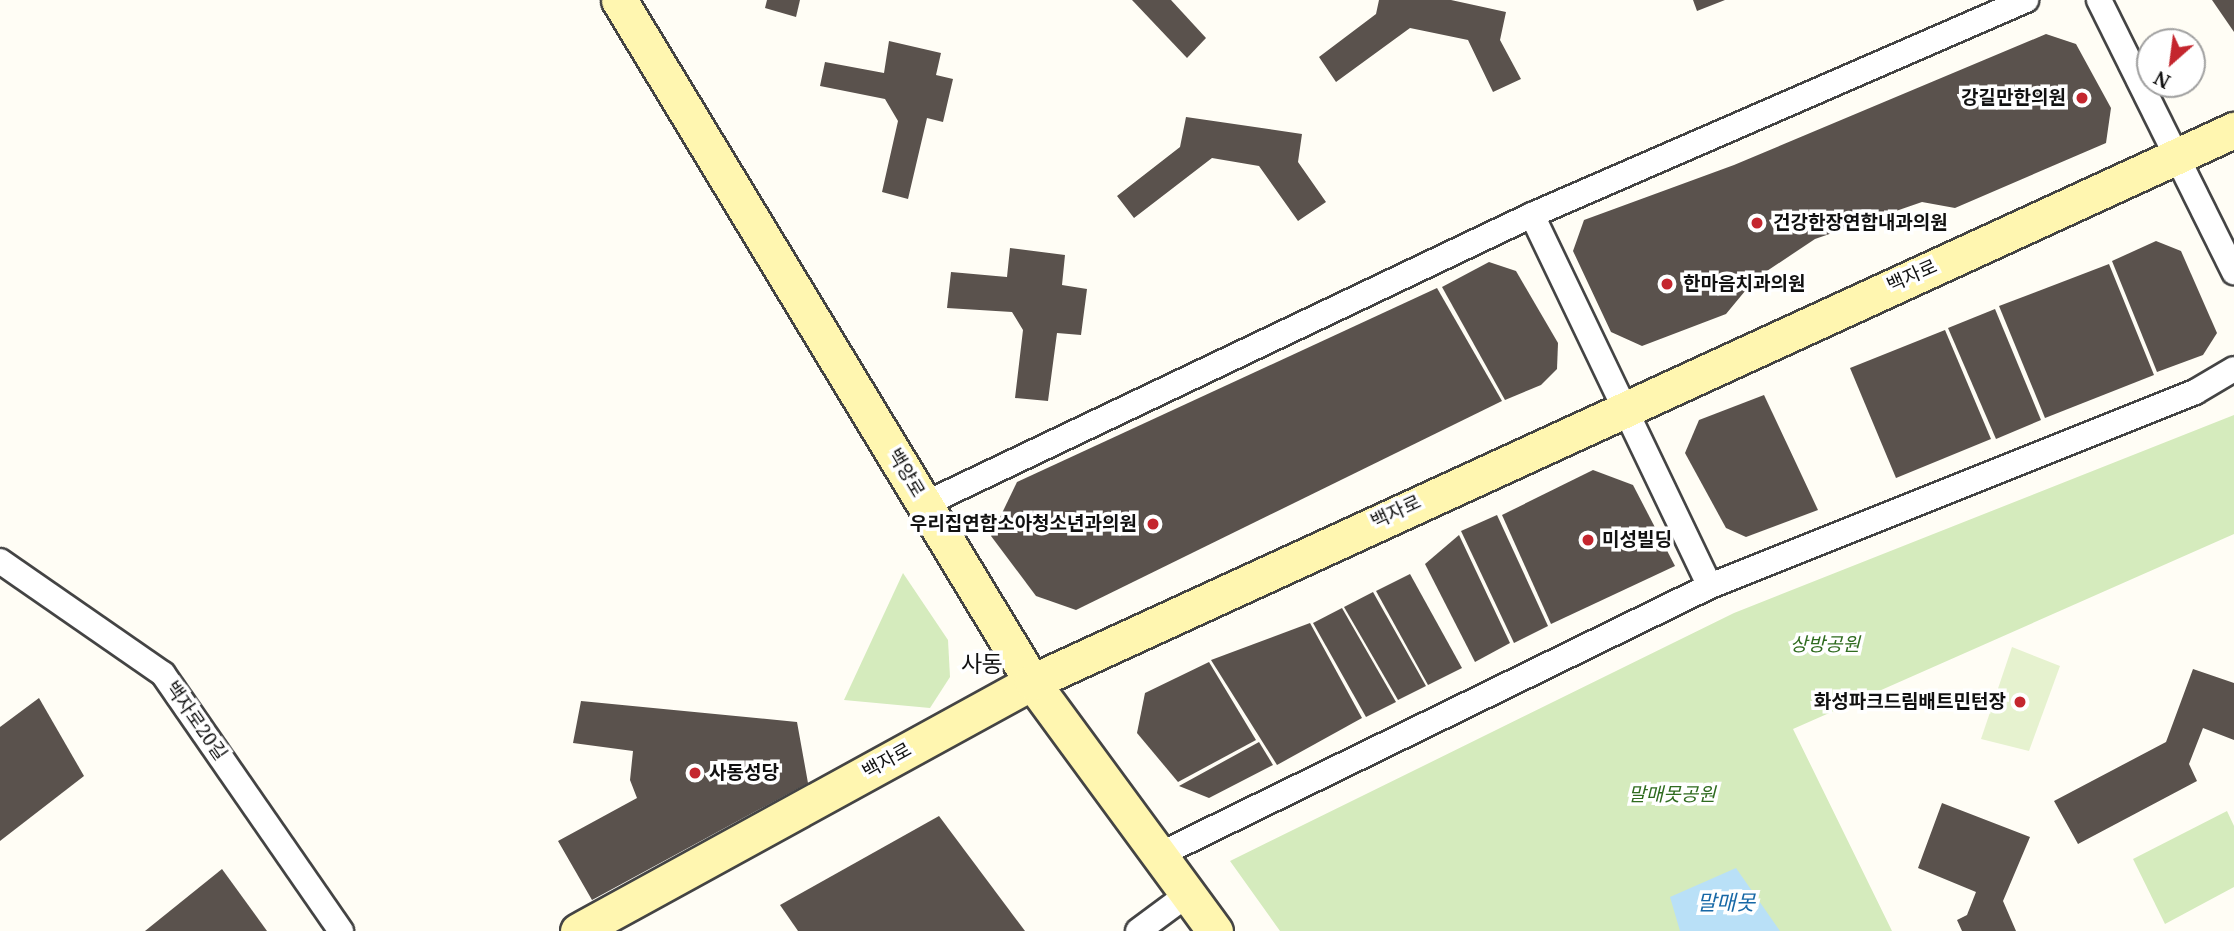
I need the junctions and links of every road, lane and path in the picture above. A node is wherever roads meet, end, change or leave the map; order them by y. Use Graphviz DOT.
graph roads {
  1 [pos="619,0"];
  2 [pos="2026,0"];
  3 [pos="2099,0"];
  4 [pos="2234,130"];
  5 [pos="2178,157"];
  6 [pos="1532,215"];
  7 [pos="2234,272"];
  8 [pos="2234,369"];
  9 [pos="1623,406"];
  10 [pos="925,504"];
  11 [pos="0,561"];
  12 [pos="1710,586"];
  13 [pos="1032,682"];
  14 [pos="1159,855"];
  15 [pos="1188,894"];
  16 [pos="341,931"];
  17 [pos="578,931"];
  18 [pos="1138,931"];
  19 [pos="1215,931"];
  1 -- 10 [label="street, 백양로"];
  2 -- 6 [label="street"];
  3 -- 5 [label="street"];
  4 -- 5 [label="street, 백자로"];
  5 -- 7 [label="street"];
  5 -- 9 [label="street, 백자로"];
  6 -- 9 [label="street"];
  6 -- 10 [label="street"];
  8 -- 12 [label="street"];
  9 -- 12 [label="street"];
  9 -- 13 [label="street, 백자로"];
  10 -- 13 [label="street, 백양로"];
  11 -- 16 [label="street, 백자로20길"];
  12 -- 14 [label="street"];
  13 -- 14 [label="street, 백양로"];
  13 -- 17 [label="street, 백자로"];
  14 -- 15 [label="street, 백양로"];
  15 -- 18 [label="street"];
  15 -- 19 [label="street, 백양로"];
}
